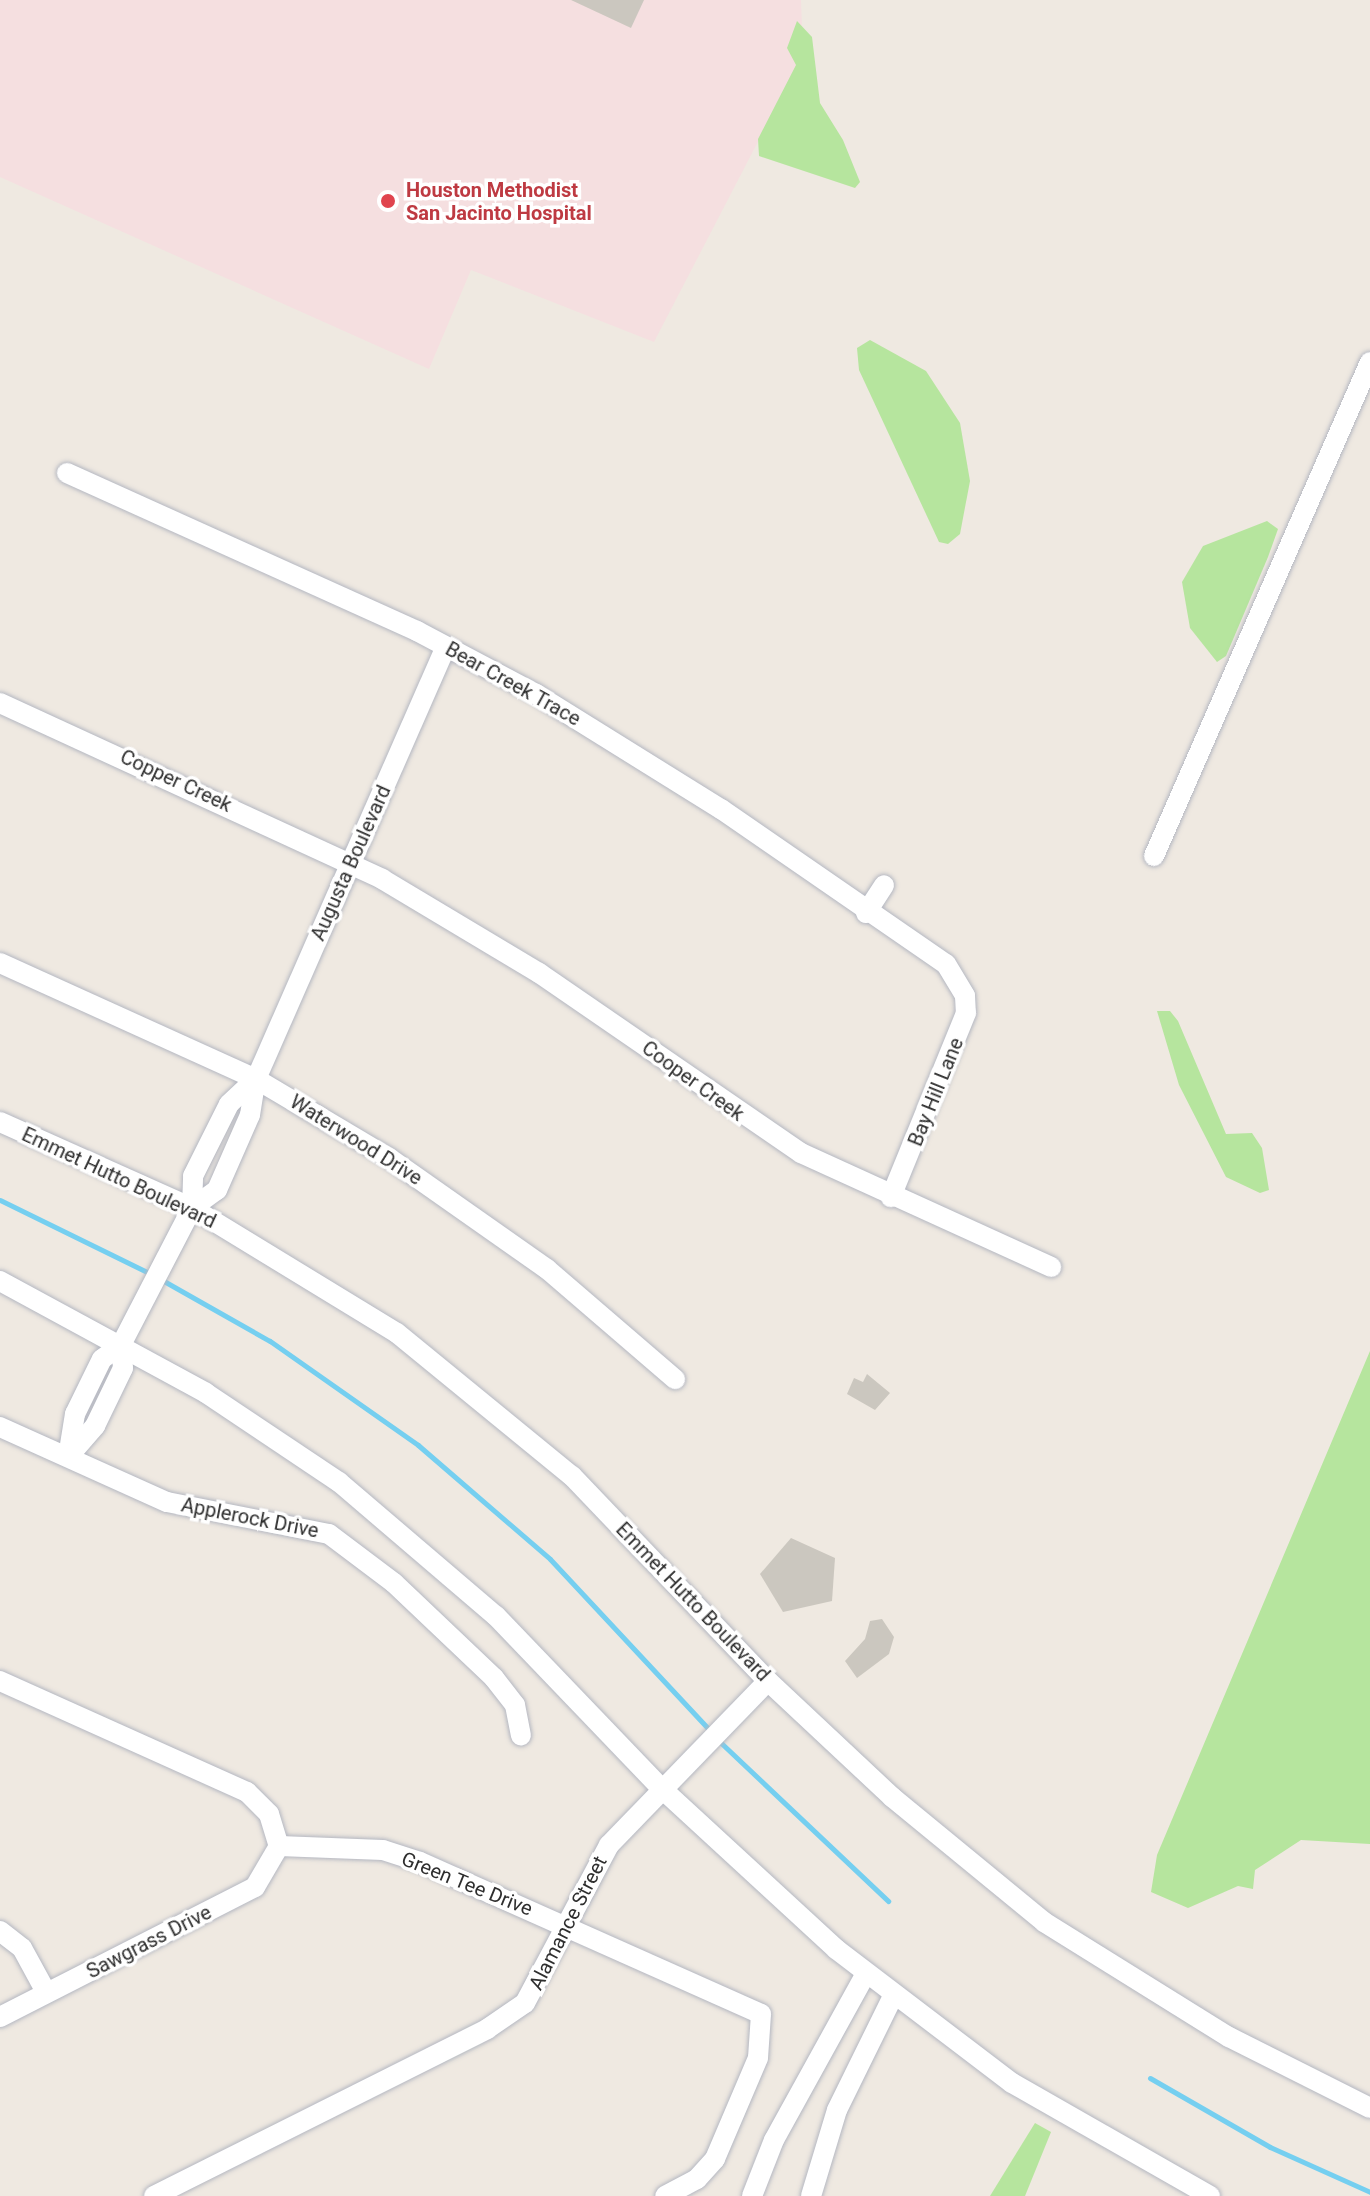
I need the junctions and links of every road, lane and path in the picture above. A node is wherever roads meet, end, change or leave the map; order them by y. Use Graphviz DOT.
graph roads {
  1 [pos="1370,362"];
  2 [pos="67,473"];
  3 [pos="446,647"];
  4 [pos="0,703"];
  5 [pos="1154,856"];
  6 [pos="351,863"];
  7 [pos="884,885"];
  8 [pos="866,913"];
  9 [pos="926,952"];
  10 [pos="0,963"];
  11 [pos="256,1079"];
  12 [pos="0,1122"];
  13 [pos="891,1197"];
  14 [pos="192,1208"];
  15 [pos="1051,1267"];
  16 [pos="0,1281"];
  17 [pos="121,1345"];
  18 [pos="675,1379"];
  19 [pos="0,1427"];
  20 [pos="68,1457"];
  21 [pos="0,1681"];
  22 [pos="768,1681"];
  23 [pos="521,1735"];
  24 [pos="661,1788"];
  25 [pos="279,1846"];
  26 [pos="569,1926"];
  27 [pos="0,1931"];
  28 [pos="866,1973"];
  29 [pos="46,1992"];
  30 [pos="894,1994"];
  31 [pos="0,2017"];
  32 [pos="1370,2108"];
  33 [pos="154,2196"];
  34 [pos="665,2196"];
  35 [pos="752,2196"];
  36 [pos="811,2196"];
  37 [pos="1210,2196"];
  1 -- 5 [label="street"];
  2 -- 3 [label="street, Bear Creek Trace"];
  3 -- 6 [label="street, Augusta Boulevard"];
  3 -- 8 [label="street, Bear Creek Trace"];
  4 -- 6 [label="street, Copper Creek"];
  6 -- 11 [label="street, Augusta Boulevard"];
  6 -- 13 [label="street, Cooper Creek"];
  7 -- 8 [label="street"];
  8 -- 9 [label="street, Bear Creek Trace"];
  9 -- 13 [label="street, Bay Hill Lane"];
  10 -- 11 [label="street, Waterwood Drive"];
  11 -- 14 [label="street, Augusta Boulevard"];
  11 -- 18 [label="street, Waterwood Drive"];
  12 -- 14 [label="street, Emmet Hutto Boulevard"];
  13 -- 15 [label="street, Cooper Creek"];
  14 -- 17 [label="street, Augusta Boulevard"];
  14 -- 22 [label="street, Emmet Hutto Boulevard"];
  16 -- 17 [label="street"];
  17 -- 20 [label="street, Augusta Boulevard"];
  17 -- 24 [label="street"];
  19 -- 20 [label="street, Applerock Drive"];
  20 -- 23 [label="street, Applerock Drive"];
  21 -- 25 [label="street"];
  22 -- 24 [label="street, Alamance Street"];
  22 -- 32 [label="street, Emmet Hutto Boulevard"];
  24 -- 26 [label="street, Alamance Street"];
  24 -- 28 [label="street"];
  25 -- 26 [label="street, Green Tee Drive"];
  25 -- 29 [label="street, Sawgrass Drive"];
  26 -- 33 [label="street, Alamance Street"];
  26 -- 34 [label="street, Green Tee Drive"];
  27 -- 29 [label="street"];
  28 -- 30 [label="street"];
  28 -- 35 [label="street"];
  29 -- 31 [label="street, Sawgrass Drive"];
  30 -- 36 [label="street"];
  30 -- 37 [label="street"];
}
